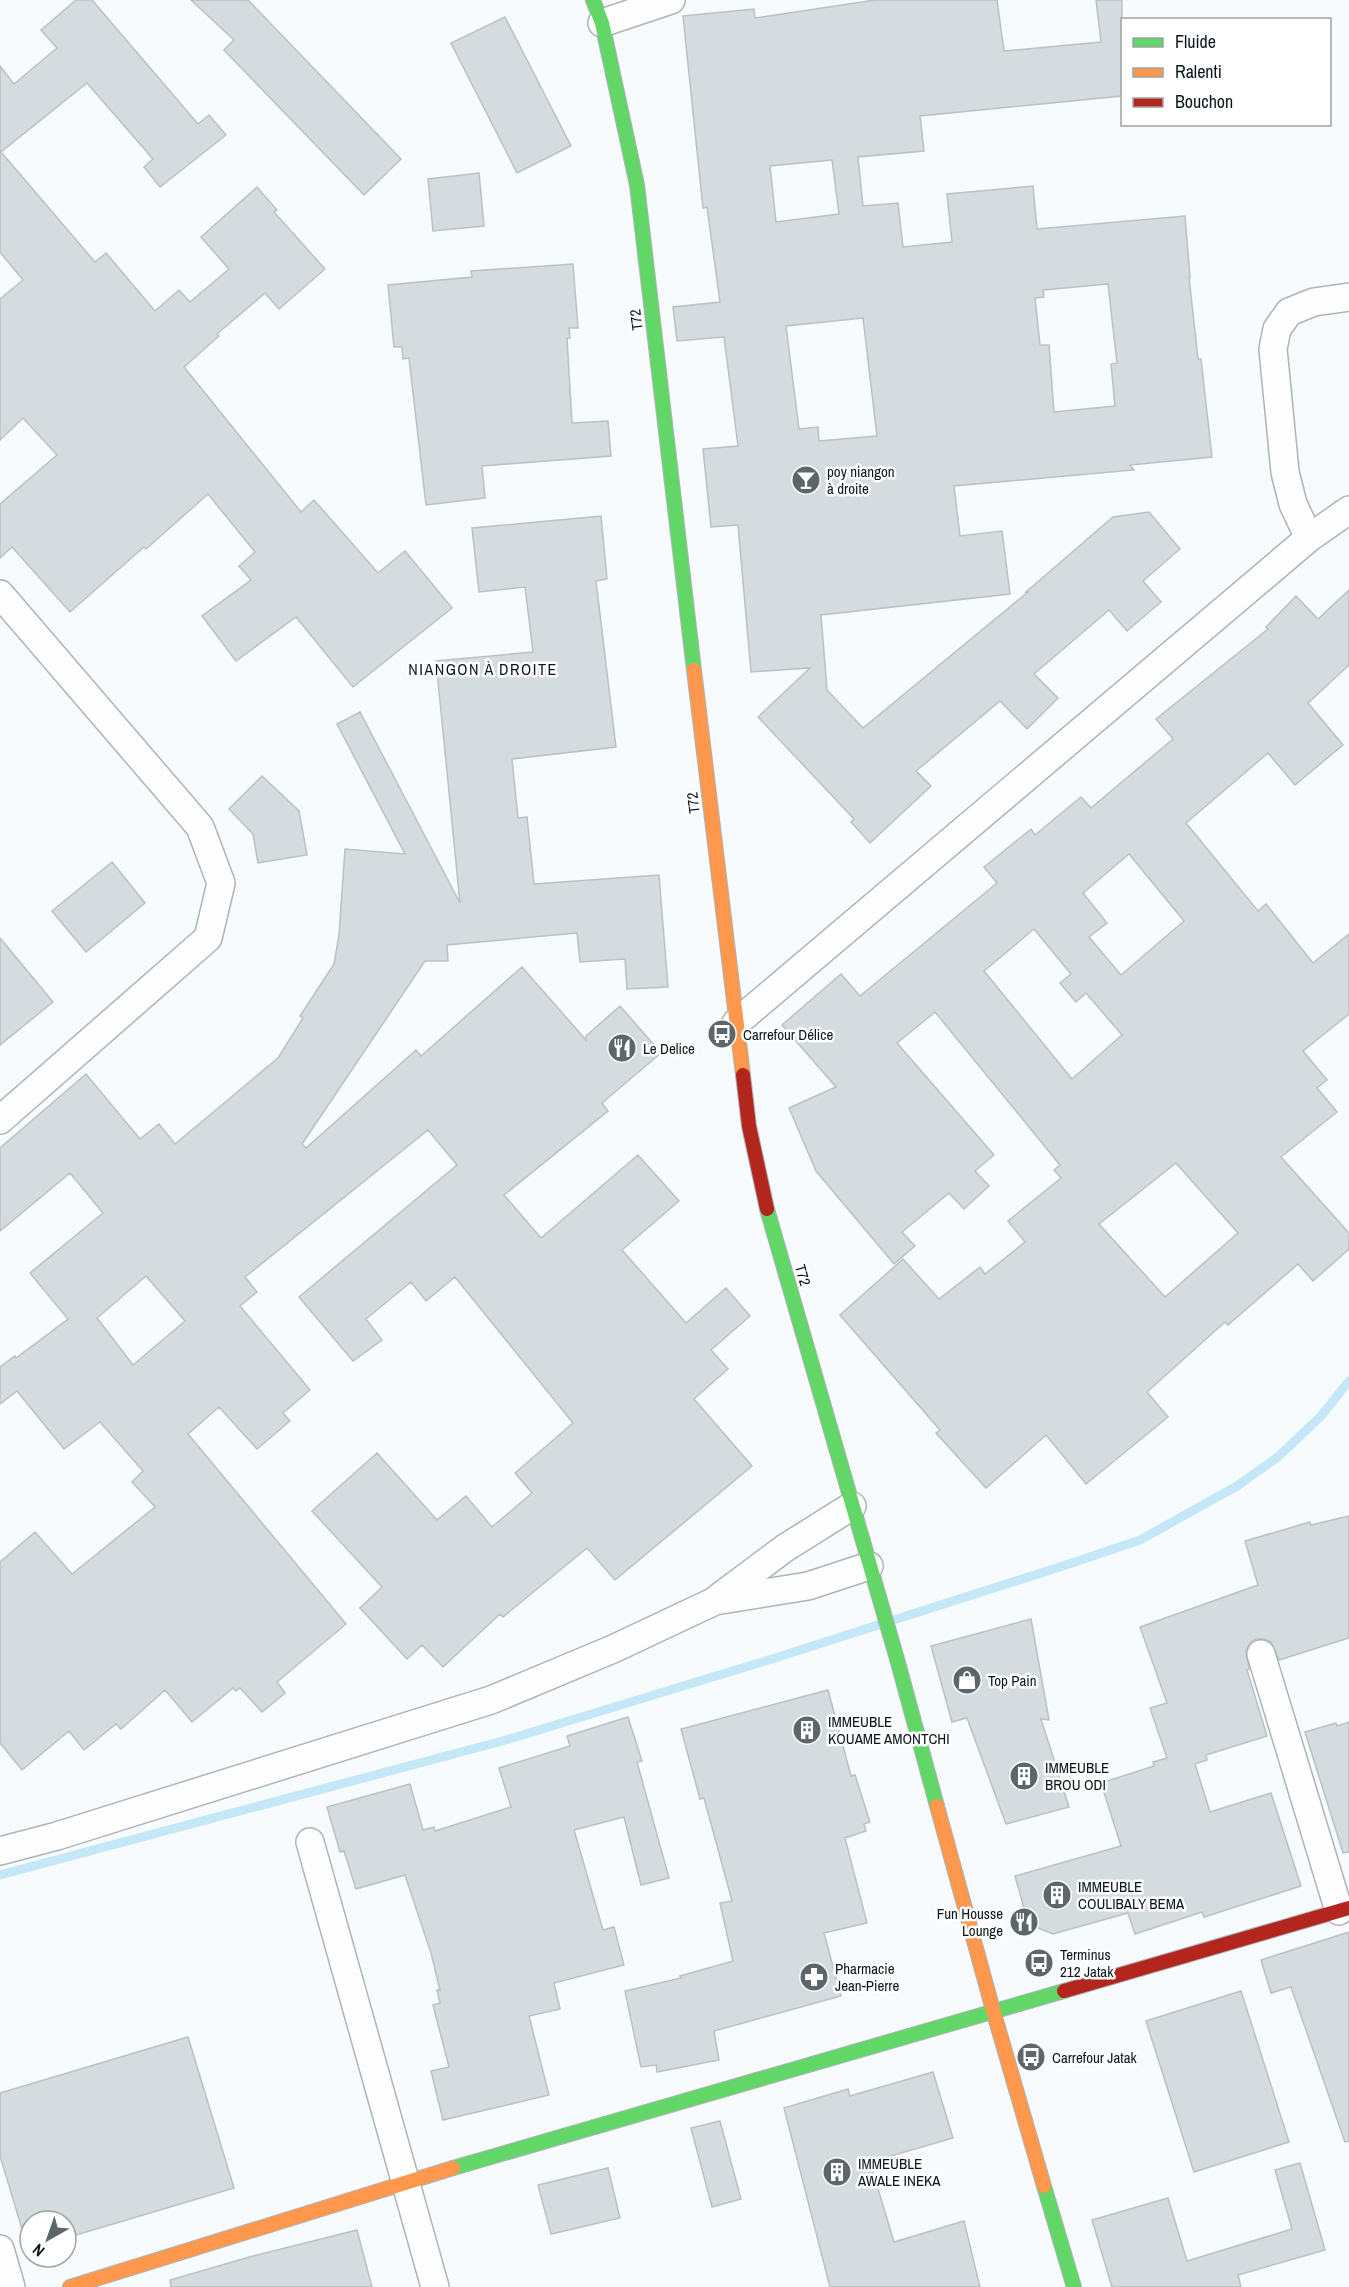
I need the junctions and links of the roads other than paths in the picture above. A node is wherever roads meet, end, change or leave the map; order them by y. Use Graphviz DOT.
graph roads {
  1 [pos="671,0"];
  2 [pos="598,11"];
  3 [pos="1349,297"];
  4 [pos="1349,510"];
  5 [pos="1310,538"];
  6 [pos="0,594"];
  7 [pos="736,1023"];
  8 [pos="0,1120"];
  9 [pos="852,1506"];
  10 [pos="873,1579"];
  11 [pos="715,1601"];
  12 [pos="1261,1654"];
  13 [pos="310,1842"];
  14 [pos="0,1851"];
  15 [pos="1344,1910"];
  16 [pos="993,2010"];
  17 [pos="406,2182"];
  18 [pos="0,2249"];
  19 [pos="11,2287"];
  20 [pos="70,2287"];
  21 [pos="435,2287"];
  22 [pos="1074,2287"];
  1 -- 2 [label="street"];
  2 -- 7 [label="street, T72"];
  3 -- 5 [label="street"];
  4 -- 5 [label="street"];
  5 -- 7 [label="street"];
  6 -- 8 [label="street"];
  7 -- 9 [label="street, T72"];
  9 -- 10 [label="street, T72"];
  9 -- 11 [label="street"];
  10 -- 11 [label="street"];
  10 -- 16 [label="street, T72"];
  11 -- 14 [label="street"];
  12 -- 15 [label="street"];
  13 -- 17 [label="street"];
  15 -- 16 [label="street"];
  16 -- 17 [label="street"];
  16 -- 22 [label="street, T72"];
  17 -- 20 [label="street"];
  17 -- 21 [label="street"];
  18 -- 19 [label="street"];
}
